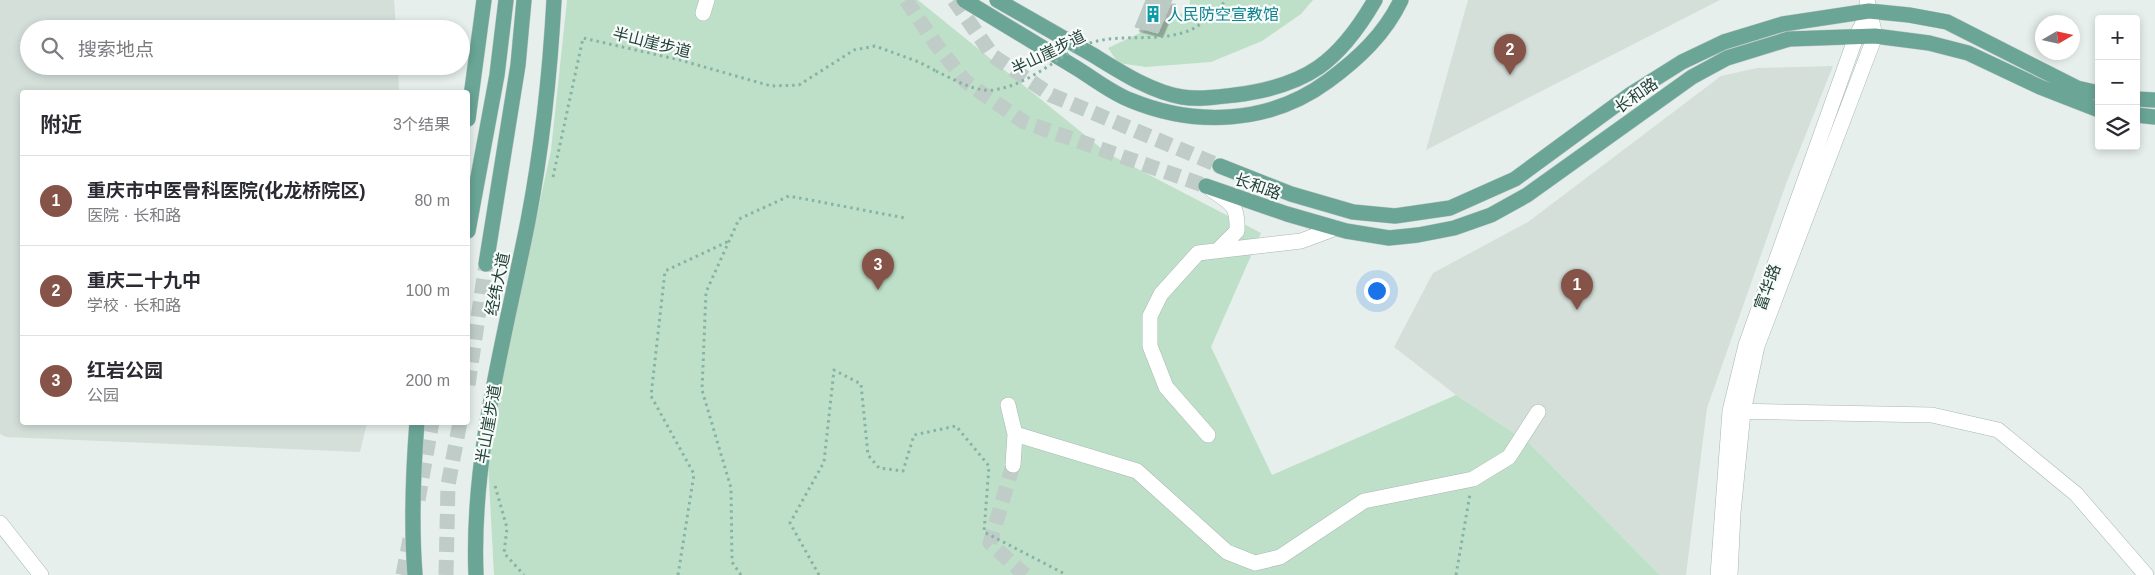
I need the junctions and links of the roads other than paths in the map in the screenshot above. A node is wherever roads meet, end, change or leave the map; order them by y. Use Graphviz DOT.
graph roads {
  1 [pos="484,0"];
  2 [pos="506,0"];
  3 [pos="524,0"];
  4 [pos="554,0"];
  5 [pos="964,0"];
  6 [pos="997,0"];
  7 [pos="1375,0"];
  8 [pos="1401,0"];
  9 [pos="1868,6"];
  10 [pos="1875,36"];
  11 [pos="1856,37"];
  12 [pos="2095,92"];
  13 [pos="2140,99"];
  14 [pos="2155,100"];
  15 [pos="470,104"];
  16 [pos="2095,108"];
  17 [pos="2140,115"];
  18 [pos="2155,117"];
  19 [pos="1220,166"];
  20 [pos="1206,186"];
  21 [pos="470,220"];
  22 [pos="1336,228"];
  23 [pos="1216,251"];
  24 [pos="486,264"];
  25 [pos="1008,405"];
  26 [pos="1538,412"];
  27 [pos="1736,412"];
  28 [pos="417,425"];
  29 [pos="1015,434"];
  30 [pos="1208,434"];
  31 [pos="1013,465"];
  32 [pos="0,523"];
  33 [pos="41,575"];
  34 [pos="415,575"];
  35 [pos="476,575"];
  36 [pos="1718,575"];
  37 [pos="1730,575"];
  38 [pos="2146,575"];
  1 -- 15 [label="main road"];
  2 -- 21 [label="main road"];
  3 -- 24 [label="main road"];
  4 -- 35 [label="main road, 经纬大道"];
  5 -- 8 [label="main road"];
  6 -- 7 [label="main road"];
  9 -- 10 [label="street"];
  9 -- 11 [label="street, 富华路"];
  9 -- 12 [label="main road, 长和路"];
  9 -- 19 [label="main road, 长和路"];
  10 -- 11 [label="main road, 长和路"];
  10 -- 16 [label="main road, 长和路"];
  10 -- 27 [label="street, 富华路"];
  11 -- 22 [label="main road, 长和路"];
  11 -- 27 [label="street, 富华路"];
  13 -- 14 [label="main road"];
  17 -- 18 [label="main road"];
  20 -- 22 [label="main road, 长和路"];
  20 -- 23 [label="street"];
  22 -- 23 [label="street"];
  23 -- 30 [label="street"];
  25 -- 29 [label="street"];
  26 -- 29 [label="street"];
  27 -- 36 [label="street, 富华路"];
  27 -- 37 [label="street, 富华路"];
  27 -- 38 [label="street"];
  28 -- 34 [label="main road"];
  29 -- 31 [label="street"];
  32 -- 33 [label="street"];
}
